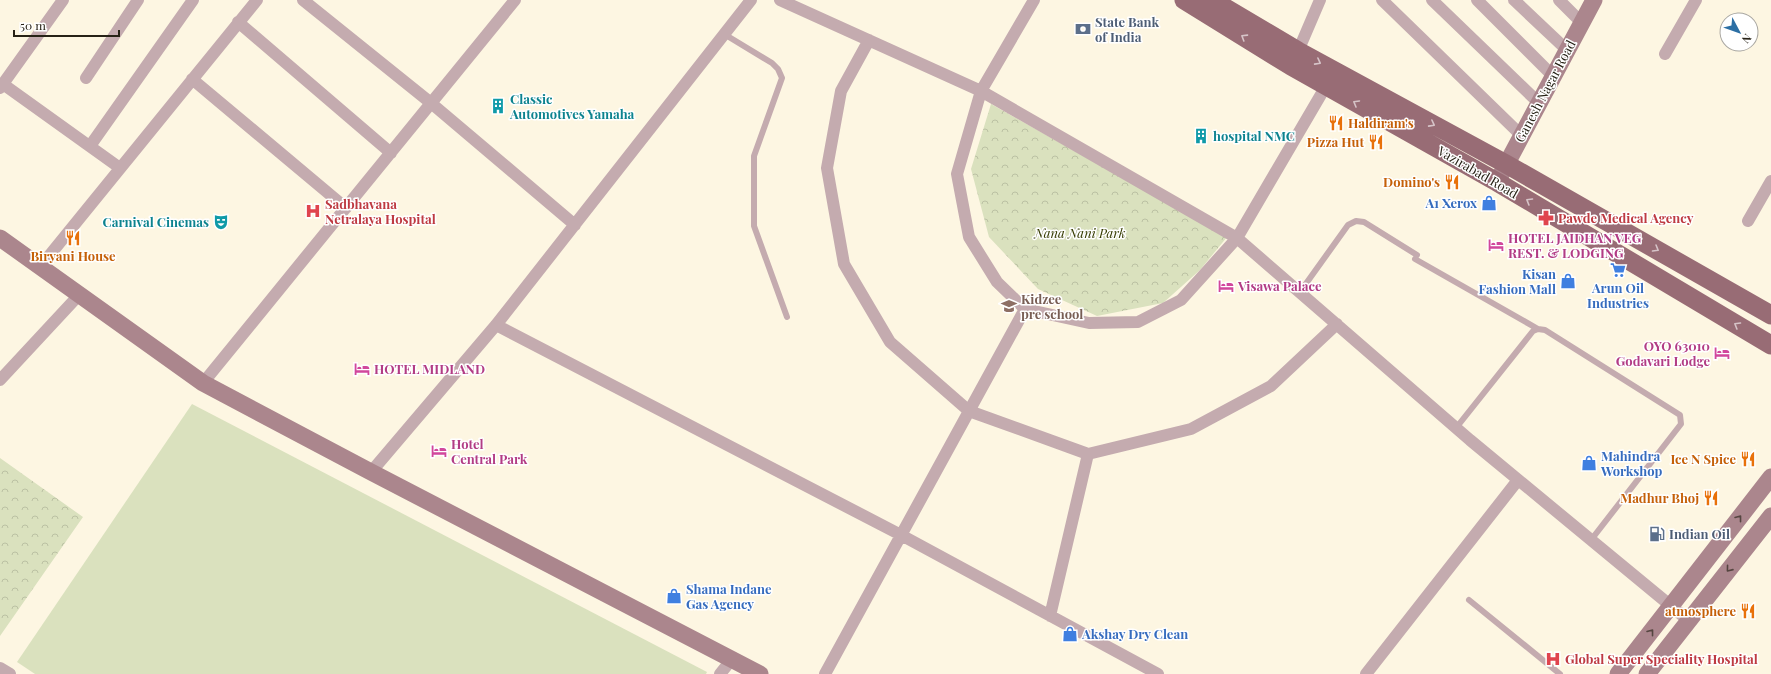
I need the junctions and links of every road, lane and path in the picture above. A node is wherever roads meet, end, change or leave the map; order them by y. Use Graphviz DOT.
graph roads {
  1 [pos="63,0"];
  2 [pos="138,0"];
  3 [pos="193,0"];
  4 [pos="257,0"];
  5 [pos="303,0"];
  6 [pos="515,0"];
  7 [pos="751,0"];
  8 [pos="780,0"];
  9 [pos="1034,0"];
  10 [pos="1184,0"];
  11 [pos="1212,0"];
  12 [pos="1320,0"];
  13 [pos="1382,0"];
  14 [pos="1432,0"];
  15 [pos="1477,0"];
  16 [pos="1514,0"];
  17 [pos="1558,0"];
  18 [pos="1594,0"];
  19 [pos="1696,0"];
  20 [pos="238,22"];
  21 [pos="1582,23"];
  22 [pos="724,34"];
  23 [pos="869,40"];
  24 [pos="1567,50"];
  25 [pos="1665,54"];
  26 [pos="1294,59"];
  27 [pos="1553,76"];
  28 [pos="86,78"];
  29 [pos="192,79"];
  30 [pos="2,86"];
  31 [pos="1326,86"];
  32 [pos="981,91"];
  33 [pos="431,103"];
  34 [pos="1539,103"];
  35 [pos="1522,135"];
  36 [pos="90,146"];
  37 [pos="391,153"];
  38 [pos="1506,164"];
  39 [pos="120,168"];
  40 [pos="1771,181"];
  41 [pos="1497,182"];
  42 [pos="346,208"];
  43 [pos="1748,221"];
  44 [pos="575,225"];
  45 [pos="0,238"];
  46 [pos="1237,238"];
  47 [pos="40,267"];
  48 [pos="1300,292"];
  49 [pos="79,295"];
  50 [pos="1025,309"];
  51 [pos="1771,315"];
  52 [pos="787,317"];
  53 [pos="1337,324"];
  54 [pos="496,325"];
  55 [pos="1538,329"];
  56 [pos="1771,345"];
  57 [pos="0,380"];
  58 [pos="203,383"];
  59 [pos="969,411"];
  60 [pos="1456,428"];
  61 [pos="1088,454"];
  62 [pos="371,472"];
  63 [pos="1771,477"];
  64 [pos="1518,480"];
  65 [pos="1771,516"];
  66 [pos="901,535"];
  67 [pos="1591,540"];
  68 [pos="1468,600"];
  69 [pos="1671,606"];
  70 [pos="1050,616"];
  71 [pos="1688,620"];
  72 [pos="732,659"];
  73 [pos="0,668"];
  74 [pos="10,674"];
  75 [pos="720,674"];
  76 [pos="760,674"];
  77 [pos="825,674"];
  78 [pos="1158,674"];
  79 [pos="1366,674"];
  80 [pos="1560,674"];
  81 [pos="1618,674"];
  82 [pos="1647,674"];
  1 -- 30 [label="street"];
  2 -- 28 [label="street"];
  3 -- 36 [label="street"];
  4 -- 20 [label="street"];
  5 -- 33 [label="street"];
  6 -- 33 [label="street"];
  7 -- 22 [label="street"];
  8 -- 23 [label="street"];
  9 -- 32 [label="street"];
  26 -- 10 [label="main road, Vazirabad Road, one-way"];
  11 -- 26 [label="main road, Vazirabad Road"];
  12 -- 26 [label="street"];
  13 -- 35 [label="street"];
  14 -- 34 [label="street"];
  15 -- 27 [label="street"];
  16 -- 24 [label="street"];
  17 -- 21 [label="street"];
  18 -- 21 [label="street, Ganesh Nagar Road"];
  19 -- 25 [label="street"];
  20 -- 29 [label="street"];
  20 -- 37 [label="street"];
  21 -- 24 [label="street, Ganesh Nagar Road"];
  22 -- 44 [label="street"];
  22 -- 52 [label="lane"];
  23 -- 32 [label="street"];
  23 -- 59 [label="street"];
  24 -- 27 [label="street, Ganesh Nagar Road"];
  26 -- 31 [label="main road, Vazirabad Road"];
  26 -- 38 [label="main road, Vazirabad Road, one-way"];
  27 -- 34 [label="street, Ganesh Nagar Road"];
  29 -- 39 [label="street"];
  29 -- 42 [label="street"];
  30 -- 36 [label="street"];
  41 -- 31 [label="main road, Vazirabad Road, one-way"];
  31 -- 46 [label="street"];
  32 -- 46 [label="street"];
  32 -- 50 [label="street"];
  33 -- 37 [label="street"];
  33 -- 44 [label="street"];
  34 -- 35 [label="street, Ganesh Nagar Road"];
  35 -- 38 [label="street, Ganesh Nagar Road"];
  36 -- 39 [label="street"];
  37 -- 42 [label="street"];
  38 -- 41 [label="street, Ganesh Nagar Road"];
  38 -- 51 [label="main road, Vazirabad Road, one-way"];
  39 -- 47 [label="street"];
  40 -- 43 [label="street"];
  56 -- 41 [label="main road, Vazirabad Road, one-way"];
  42 -- 58 [label="street"];
  44 -- 54 [label="street"];
  45 -- 47 [label="street"];
  46 -- 48 [label="street"];
  46 -- 50 [label="street"];
  47 -- 49 [label="street"];
  48 -- 53 [label="street"];
  48 -- 55 [label="lane"];
  49 -- 57 [label="street"];
  49 -- 58 [label="street"];
  50 -- 59 [label="street"];
  53 -- 60 [label="street"];
  53 -- 61 [label="street"];
  54 -- 62 [label="street"];
  54 -- 66 [label="street"];
  55 -- 60 [label="lane"];
  55 -- 67 [label="lane"];
  58 -- 62 [label="street"];
  59 -- 61 [label="street"];
  59 -- 66 [label="street"];
  60 -- 64 [label="street"];
  61 -- 70 [label="street"];
  62 -- 72 [label="street"];
  69 -- 63 [label="street, one-way"];
  64 -- 67 [label="street"];
  64 -- 79 [label="street"];
  65 -- 71 [label="street, one-way"];
  66 -- 70 [label="street"];
  66 -- 77 [label="street"];
  67 -- 69 [label="street"];
  68 -- 80 [label="lane"];
  69 -- 71 [label="street"];
  81 -- 69 [label="street, one-way"];
  70 -- 78 [label="street"];
  71 -- 82 [label="street"];
  72 -- 75 [label="street"];
  72 -- 76 [label="street"];
  73 -- 74 [label="street"];
}
